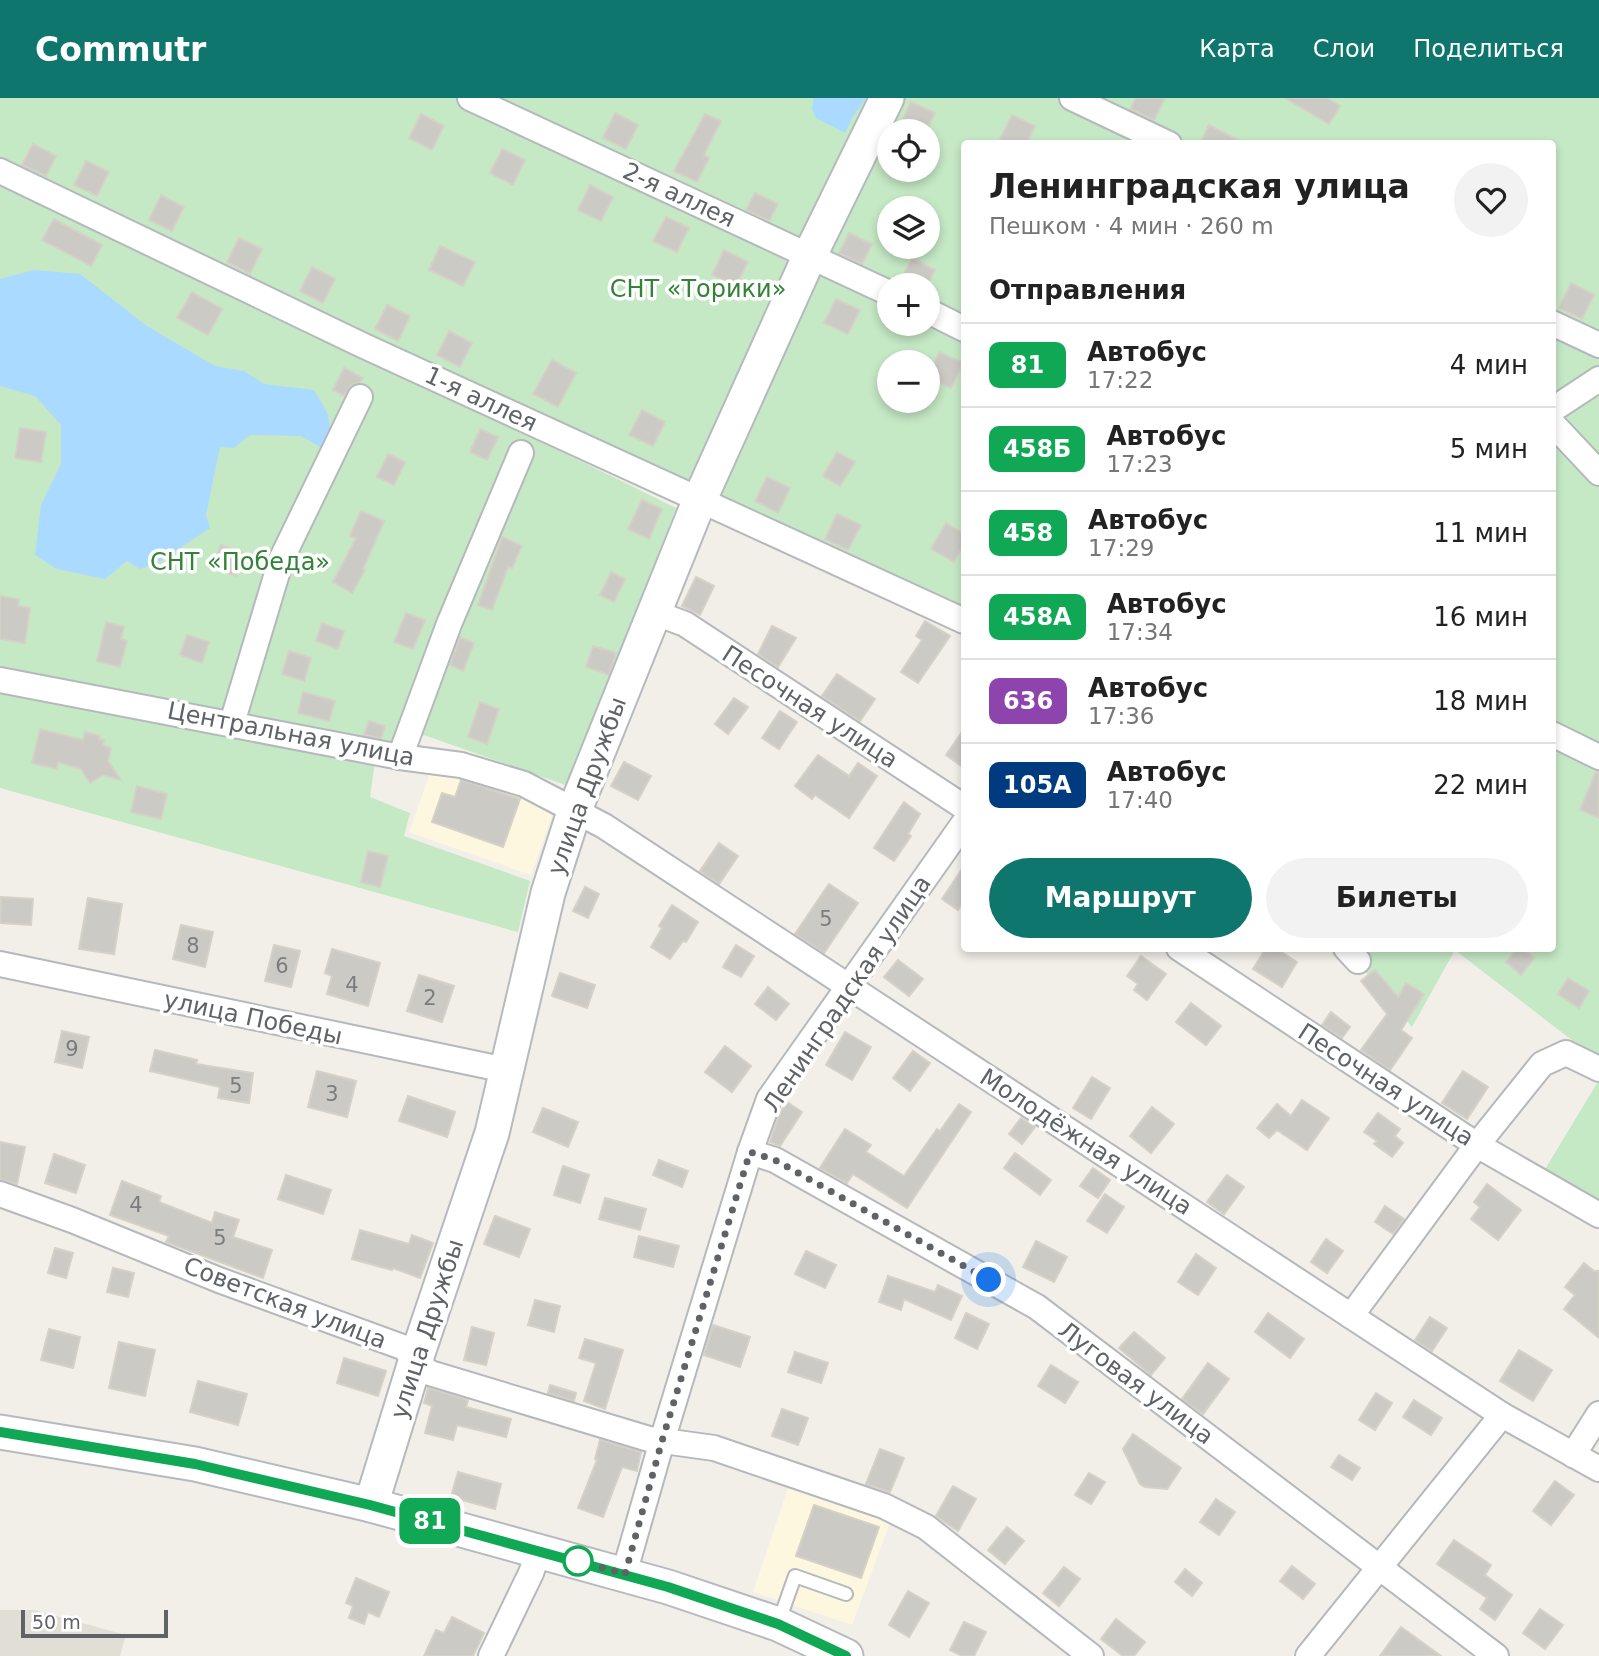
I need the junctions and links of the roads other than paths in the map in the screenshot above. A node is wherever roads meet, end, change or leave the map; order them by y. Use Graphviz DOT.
graph roads {
  1 [pos="470,98"];
  2 [pos="887,98"];
  3 [pos="1072,98"];
  4 [pos="1161,140"];
  5 [pos="0,171"];
  6 [pos="810,255"];
  7 [pos="877,287"];
  8 [pos="940,318"];
  9 [pos="1556,325"];
  10 [pos="961,328"];
  11 [pos="1599,345"];
  12 [pos="1595,390"];
  13 [pos="360,397"];
  14 [pos="1556,408"];
  15 [pos="1556,428"];
  16 [pos="521,453"];
  17 [pos="1599,473"];
  18 [pos="700,499"];
  19 [pos="653,612"];
  20 [pos="961,620"];
  21 [pos="0,680"];
  22 [pos="232,723"];
  23 [pos="1556,736"];
  24 [pos="400,757"];
  25 [pos="1599,757"];
  26 [pos="961,805"];
  27 [pos="574,812"];
  28 [pos="961,827"];
  29 [pos="1185,952"];
  30 [pos="0,964"];
  31 [pos="849,986"];
  32 [pos="1599,1069"];
  33 [pos="506,1070"];
  34 [pos="1477,1145"];
  35 [pos="750,1152"];
  36 [pos="0,1194"];
  37 [pos="1599,1215"];
  38 [pos="1351,1316"];
  39 [pos="415,1362"];
  40 [pos="1599,1414"];
  41 [pos="1502,1415"];
  42 [pos="0,1432"];
  43 [pos="662,1441"];
  44 [pos="1573,1455"];
  45 [pos="1599,1469"];
  46 [pos="370,1505"];
  47 [pos="539,1550"];
  48 [pos="1380,1567"];
  49 [pos="625,1574"];
  50 [pos="846,1594"];
  51 [pos="778,1624"];
  52 [pos="492,1656"];
  53 [pos="846,1656"];
  54 [pos="1091,1656"];
  55 [pos="1308,1656"];
  56 [pos="1496,1656"];
  1 -- 6 [label="street, 2-я аллея"];
  2 -- 6 [label="street, улица Дружбы"];
  3 -- 4 [label="street"];
  5 -- 18 [label="street, 1-я аллея"];
  6 -- 7 [label="street, 2-я аллея"];
  6 -- 18 [label="street, улица Дружбы"];
  8 -- 10 [label="street"];
  9 -- 11 [label="street"];
  12 -- 14 [label="street"];
  13 -- 22 [label="street"];
  15 -- 17 [label="street"];
  16 -- 24 [label="street"];
  18 -- 19 [label="street, улица Дружбы"];
  18 -- 20 [label="street, 1-я аллея"];
  19 -- 26 [label="street, Песочная улица"];
  19 -- 27 [label="street, улица Дружбы"];
  21 -- 22 [label="street, Центральная улица"];
  22 -- 24 [label="street, Центральная улица"];
  23 -- 25 [label="street"];
  24 -- 27 [label="street, Центральная улица"];
  27 -- 31 [label="street, Молодёжная улица"];
  27 -- 33 [label="street, улица Дружбы"];
  28 -- 31 [label="street, Ленинградская улица"];
  29 -- 34 [label="street, Песочная улица"];
  30 -- 33 [label="street, улица Победы"];
  31 -- 35 [label="street, Ленинградская улица"];
  31 -- 38 [label="street, Молодёжная улица"];
  32 -- 34 [label="street"];
  33 -- 39 [label="street, улица Дружбы"];
  34 -- 37 [label="street, Песочная улица"];
  34 -- 38 [label="street"];
  35 -- 43 [label="street, Ленинградская улица"];
  35 -- 48 [label="street, Луговая улица"];
  36 -- 39 [label="street, Советская улица"];
  38 -- 41 [label="street, Молодёжная улица"];
  39 -- 43 [label="street, Советская улица"];
  39 -- 46 [label="street, улица Дружбы"];
  40 -- 44 [label="street"];
  41 -- 44 [label="street, Молодёжная улица"];
  41 -- 48 [label="street"];
  42 -- 46 [label="street"];
  43 -- 49 [label="street, Ленинградская улица"];
  43 -- 54 [label="street, Советская улица"];
  44 -- 45 [label="street, Молодёжная улица"];
  46 -- 47 [label="street"];
  47 -- 49 [label="street"];
  47 -- 52 [label="street"];
  48 -- 55 [label="street"];
  48 -- 56 [label="street, Луговая улица"];
  49 -- 51 [label="street"];
  50 -- 51 [label="lane"];
  51 -- 53 [label="street"];
}
